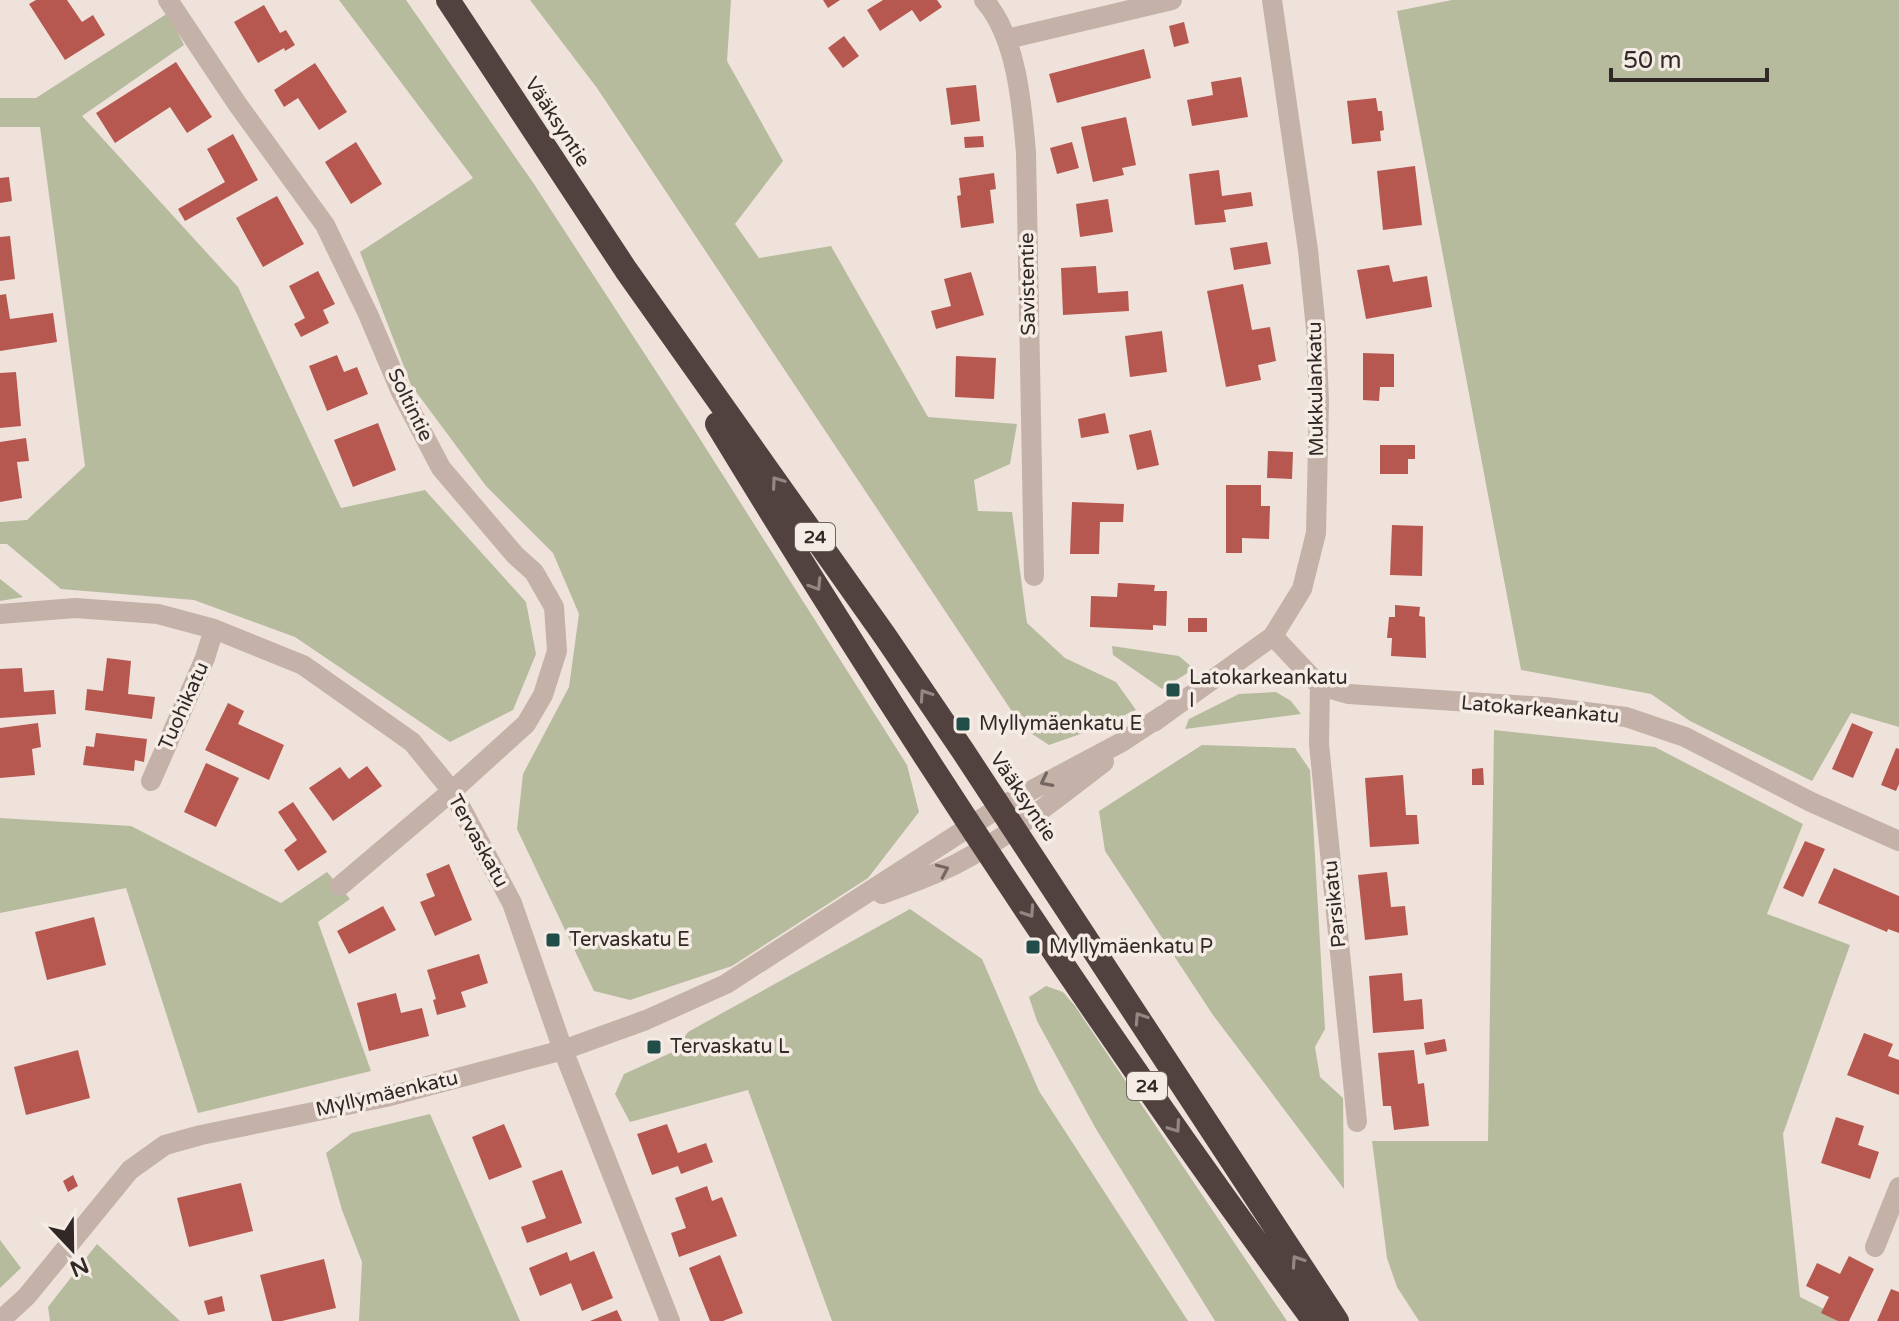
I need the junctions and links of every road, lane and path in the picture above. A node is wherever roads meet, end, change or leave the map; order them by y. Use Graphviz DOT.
graph roads {
  1 [pos="168,0"];
  2 [pos="448,0"];
  3 [pos="984,0"];
  4 [pos="1172,0"];
  5 [pos="1272,0"];
  6 [pos="1007,39"];
  7 [pos="626,270"];
  8 [pos="1034,576"];
  9 [pos="0,614"];
  10 [pos="214,629"];
  11 [pos="1273,636"];
  12 [pos="1320,686"];
  13 [pos="1163,715"];
  14 [pos="151,781"];
  15 [pos="452,791"];
  16 [pos="1000,807"];
  17 [pos="972,826"];
  18 [pos="1015,828"];
  19 [pos="1899,841"];
  20 [pos="986,847"];
  21 [pos="340,886"];
  22 [pos="820,924"];
  23 [pos="563,1050"];
  24 [pos="1357,1122"];
  25 [pos="1899,1187"];
  26 [pos="1875,1247"];
  27 [pos="0,1321"];
  28 [pos="670,1321"];
  29 [pos="1314,1321"];
  30 [pos="1337,1321"];
  1 -- 15 [label="street, Soltintie"];
  2 -- 7 [label="highway, Vääksyntie / 24"];
  3 -- 6 [label="street, Savistentie"];
  4 -- 6 [label="street"];
  5 -- 11 [label="street, Mukkulankatu"];
  6 -- 8 [label="street, Savistentie"];
  16 -- 7 [label="highway, Vääksyntie / 24, one-way"];
  7 -- 17 [label="highway, Vääksyntie / 24, one-way"];
  9 -- 10 [label="street, Tervaskatu"];
  10 -- 14 [label="street, Tuohikatu"];
  10 -- 15 [label="street, Tervaskatu"];
  11 -- 12 [label="street"];
  11 -- 13 [label="street, Mukkulankatu"];
  12 -- 19 [label="street, Latokarkeankatu"];
  12 -- 24 [label="street, Parsikatu"];
  13 -- 16 [label="street, Mukkulankatu, one-way"];
  13 -- 18 [label="street, Mukkulankatu"];
  15 -- 21 [label="street, Soltintie"];
  15 -- 23 [label="street, Tervaskatu"];
  16 -- 17 [label="street, Myllymäenkatu"];
  16 -- 18 [label="highway, Vääksyntie / 24"];
  17 -- 20 [label="highway, Vääksyntie / 24"];
  17 -- 22 [label="street, Myllymäenkatu"];
  18 -- 20 [label="street, Mukkulankatu"];
  30 -- 18 [label="highway, Vääksyntie / 24, one-way"];
  22 -- 20 [label="street, Myllymäenkatu, one-way"];
  20 -- 29 [label="highway, Vääksyntie / 24, one-way"];
  22 -- 23 [label="street, Myllymäenkatu"];
  23 -- 27 [label="street, Myllymäenkatu"];
  23 -- 28 [label="street, Tervaskatu"];
  25 -- 26 [label="street"];
}
